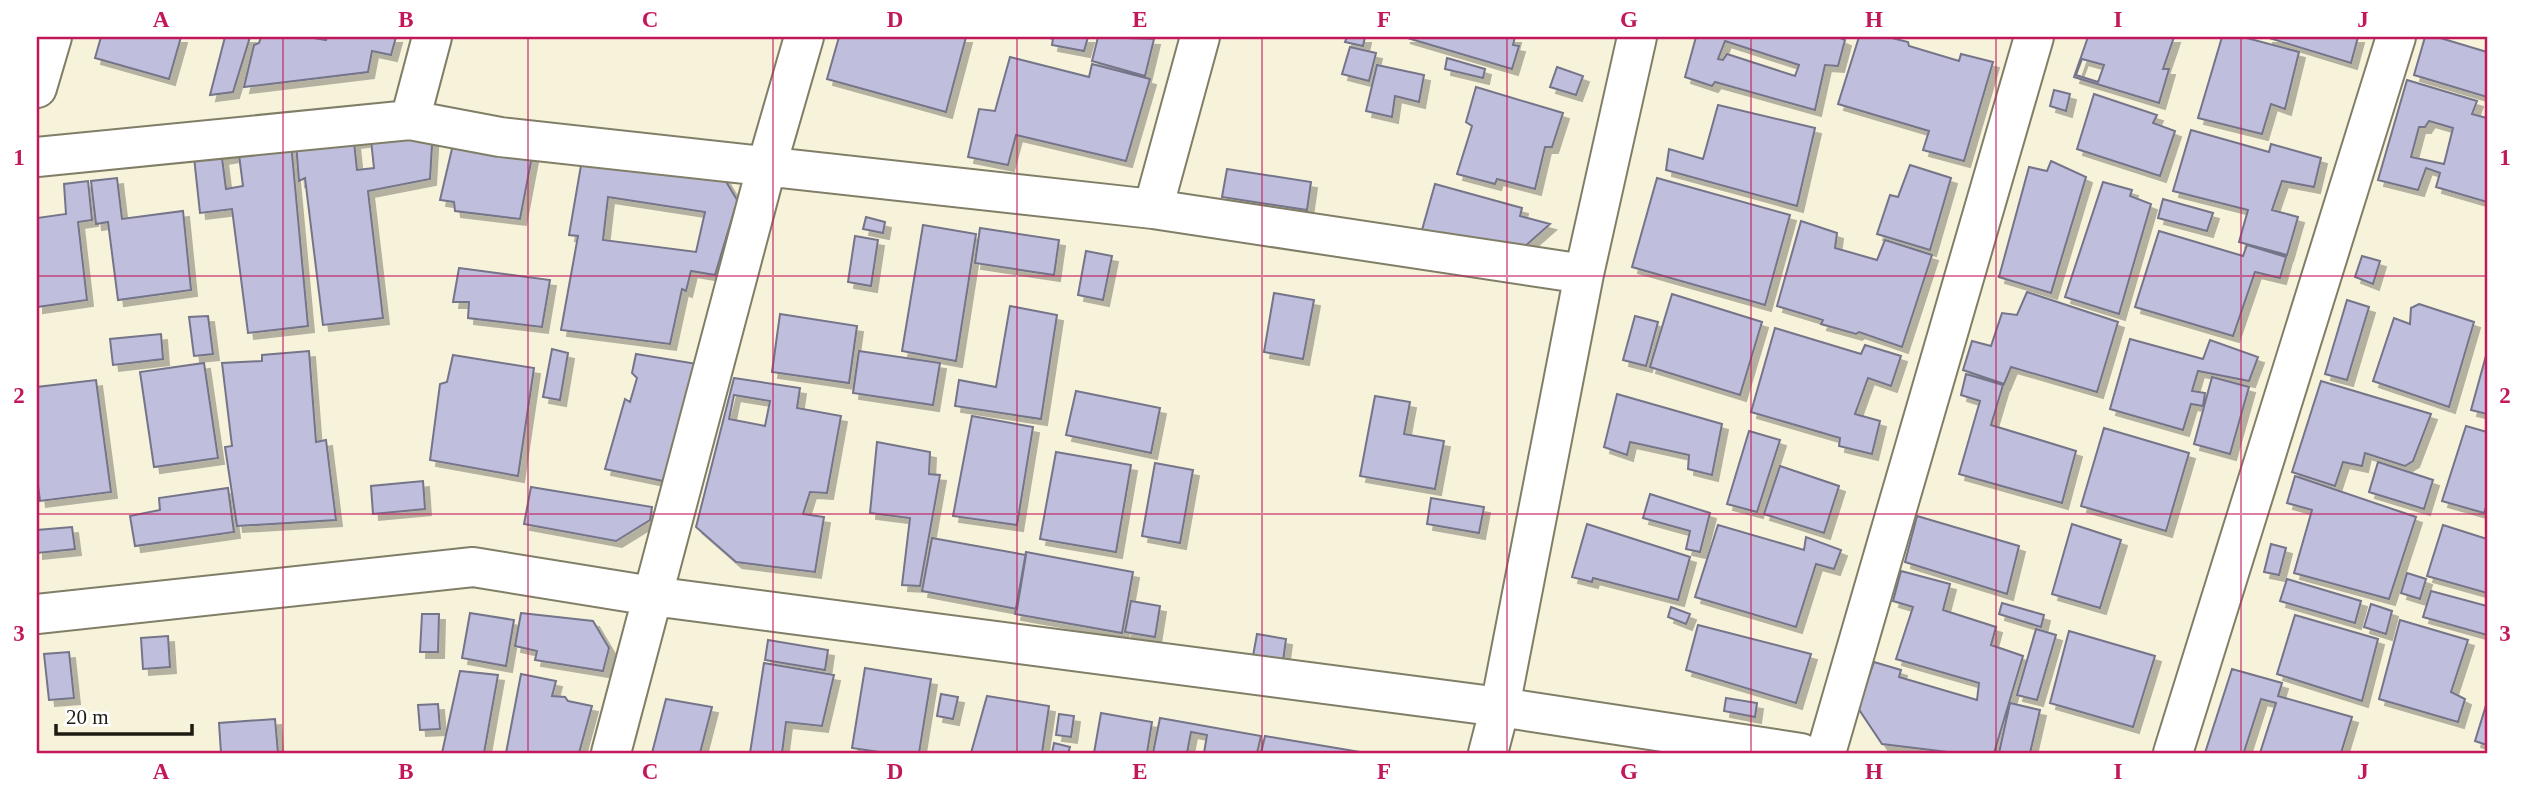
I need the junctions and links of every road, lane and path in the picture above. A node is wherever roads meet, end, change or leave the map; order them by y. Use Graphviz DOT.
graph roads {
  1 [pos="52,37"];
  2 [pos="432,37"];
  3 [pos="804,37"];
  4 [pos="1200,37"];
  5 [pos="1637,37"];
  6 [pos="2034,37"];
  7 [pos="2396,37"];
  8 [pos="37,89"];
  9 [pos="410,120"];
  10 [pos="37,157"];
  11 [pos="767,165"];
  12 [pos="1153,209"];
  13 [pos="1584,274"];
  14 [pos="652,596"];
  15 [pos="37,614"];
  16 [pos="1500,707"];
  17 [pos="611,753"];
  18 [pos="1488,753"];
  19 [pos="1801,753"];
  20 [pos="1826,753"];
  21 [pos="2173,753"];
  1 -- 8 [label="street"];
  2 -- 9 [label="street"];
  3 -- 11 [label="street"];
  4 -- 12 [label="street"];
  5 -- 13 [label="street"];
  6 -- 20 [label="street"];
  7 -- 21 [label="street"];
  9 -- 10 [label="street"];
  9 -- 11 [label="street"];
  11 -- 12 [label="street"];
  11 -- 14 [label="street"];
  12 -- 13 [label="street"];
  13 -- 16 [label="street"];
  14 -- 15 [label="street"];
  14 -- 16 [label="street"];
  14 -- 17 [label="street"];
  16 -- 18 [label="street"];
  16 -- 19 [label="street"];
}
